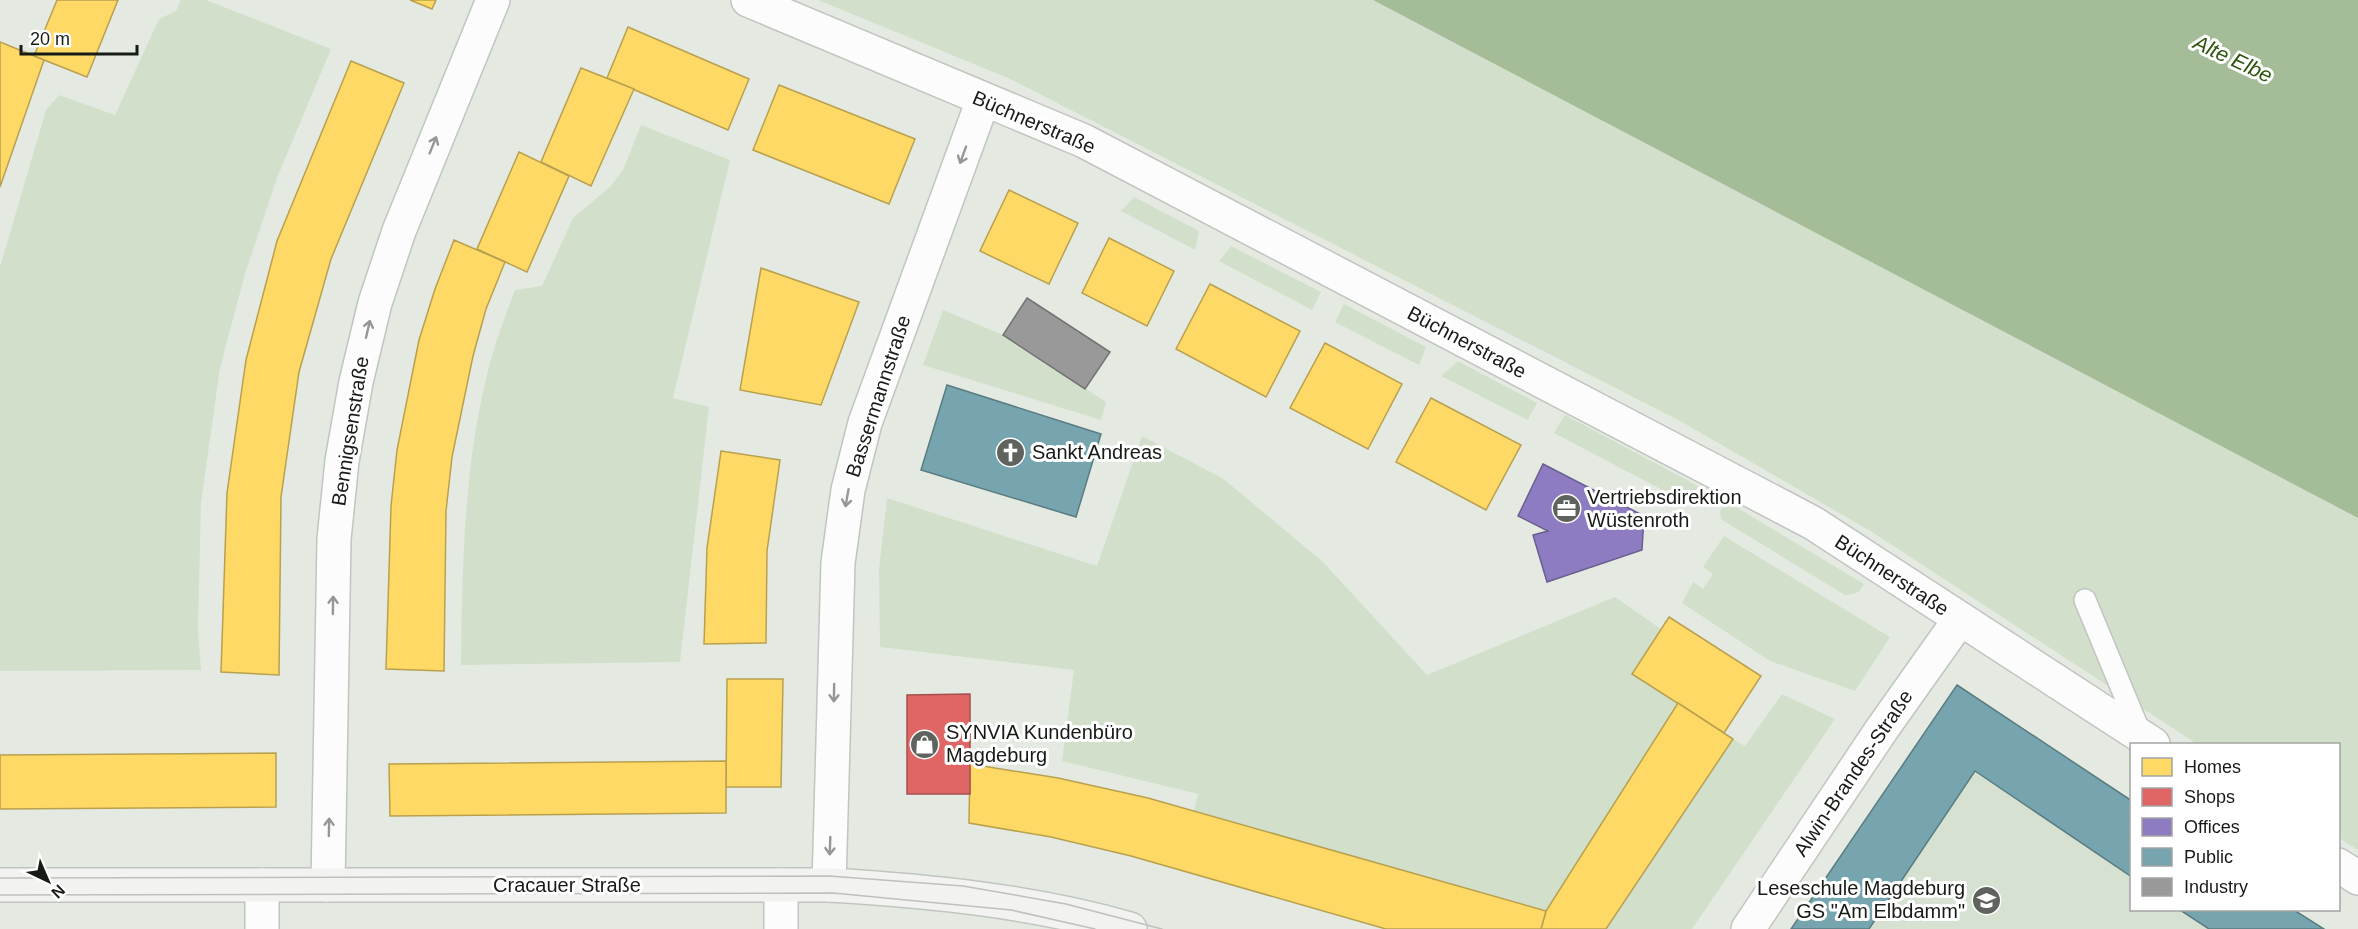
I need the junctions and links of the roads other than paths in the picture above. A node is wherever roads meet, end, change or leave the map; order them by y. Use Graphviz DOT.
graph roads {
  1 [pos="493,0"];
  2 [pos="748,0"];
  3 [pos="983,100"];
  4 [pos="2085,600"];
  5 [pos="1959,619"];
  6 [pos="2147,741"];
  7 [pos="2340,866"];
  8 [pos="2358,878"];
  9 [pos="0,885"];
  10 [pos="262,885"];
  11 [pos="328,885"];
  12 [pos="781,885"];
  13 [pos="829,885"];
  14 [pos="262,929"];
  15 [pos="781,929"];
  16 [pos="1130,929"];
  17 [pos="1748,929"];
  11 -- 1 [label="street, Bennigsenstraße, one-way"];
  2 -- 3 [label="street, Büchnerstraße"];
  3 -- 5 [label="street, Büchnerstraße"];
  3 -- 13 [label="street, Bassermannstraße, one-way"];
  4 -- 6 [label="lane"];
  5 -- 6 [label="street, Büchnerstraße"];
  5 -- 17 [label="street, Alwin-Brandes-Straße"];
  7 -- 8 [label="street"];
  9 -- 10 [label="main road, Cracauer Straße"];
  10 -- 11 [label="main road, Cracauer Straße"];
  10 -- 14 [label="street"];
  11 -- 12 [label="main road, Cracauer Straße"];
  12 -- 13 [label="main road, Cracauer Straße"];
  12 -- 15 [label="street"];
  13 -- 16 [label="main road, Cracauer Straße"];
}
